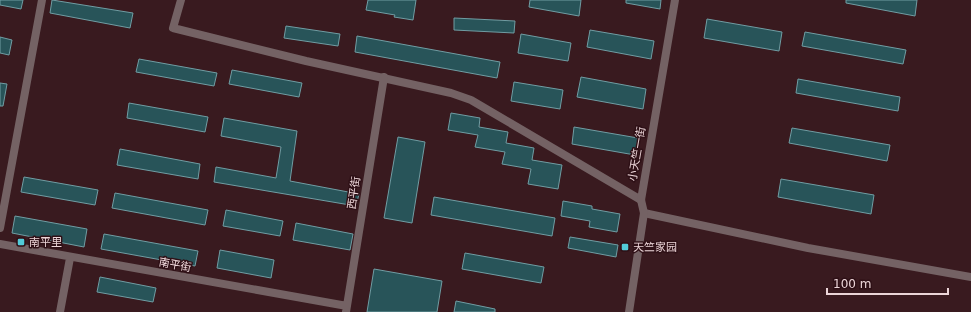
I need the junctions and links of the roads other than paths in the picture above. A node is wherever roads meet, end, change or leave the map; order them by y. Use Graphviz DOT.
graph roads {
  1 [pos="42,0"];
  2 [pos="181,0"];
  3 [pos="675,0"];
  4 [pos="384,77"];
  5 [pos="641,200"];
  6 [pos="644,213"];
  7 [pos="0,228"];
  8 [pos="0,244"];
  9 [pos="70,258"];
  10 [pos="971,277"];
  11 [pos="346,309"];
  12 [pos="60,312"];
  13 [pos="629,312"];
  1 -- 7 [label="street"];
  2 -- 4 [label="street"];
  3 -- 5 [label="street, 小天竺一街"];
  4 -- 5 [label="street"];
  4 -- 11 [label="street, 西平街"];
  5 -- 6 [label="street, 小天竺一街"];
  6 -- 10 [label="street"];
  6 -- 13 [label="street, 小天竺一街"];
  8 -- 9 [label="street, 南平街"];
  9 -- 11 [label="street, 南平街"];
  9 -- 12 [label="street"];
}
